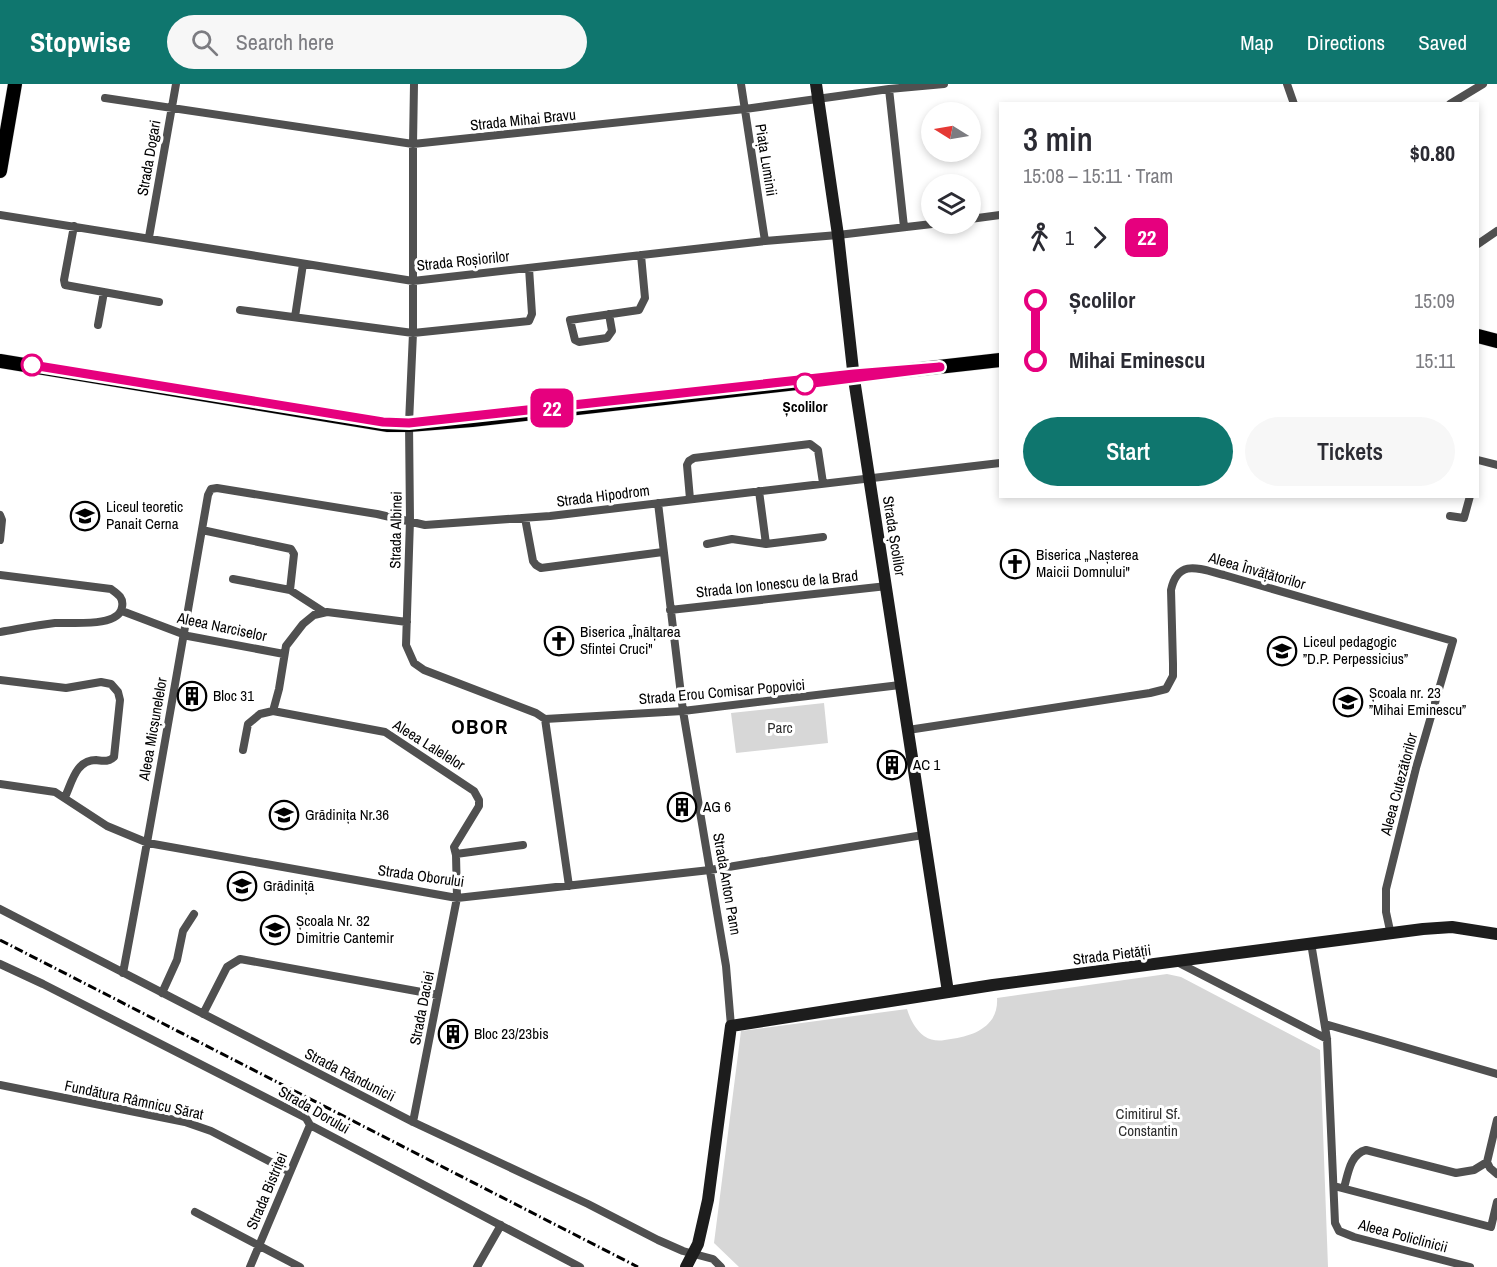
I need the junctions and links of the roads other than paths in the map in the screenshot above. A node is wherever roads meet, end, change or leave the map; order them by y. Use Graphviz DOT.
graph roads {
  1 [pos="15,84"];
  2 [pos="176,84"];
  3 [pos="414,84"];
  4 [pos="741,84"];
  5 [pos="816,84"];
  6 [pos="944,84"];
  7 [pos="1287,84"];
  8 [pos="1483,84"];
  9 [pos="889,89"];
  10 [pos="105,98"];
  11 [pos="818,99"];
  12 [pos="1293,102"];
  13 [pos="1453,102"];
  14 [pos="171,109"];
  15 [pos="745,109"];
  16 [pos="413,144"];
  17 [pos="0,171"];
  18 [pos="0,215"];
  19 [pos="999,215"];
  20 [pos="981,218"];
  21 [pos="921,225"];
  22 [pos="74,226"];
  23 [pos="904,227"];
  24 [pos="1497,231"];
  25 [pos="838,236"];
  26 [pos="149,237"];
  27 [pos="765,241"];
  28 [pos="1479,243"];
  29 [pos="641,255"];
  30 [pos="303,264"];
  31 [pos="529,268"];
  32 [pos="413,281"];
  33 [pos="104,292"];
  34 [pos="159,302"];
  35 [pos="240,310"];
  36 [pos="609,314"];
  37 [pos="295,317"];
  38 [pos="98,325"];
  39 [pos="414,333"];
  40 [pos="1479,336"];
  41 [pos="1497,341"];
  42 [pos="999,360"];
  43 [pos="0,361"];
  44 [pos="854,376"];
  45 [pos="409,425"];
  46 [pos="1479,462"];
  47 [pos="999,463"];
  48 [pos="1497,465"];
  49 [pos="870,478"];
  50 [pos="823,483"];
  51 [pos="211,489"];
  52 [pos="759,491"];
  53 [pos="1469,498"];
  54 [pos="690,499"];
  55 [pos="658,503"];
  56 [pos="0,515"];
  57 [pos="1450,516"];
  58 [pos="525,518"];
  59 [pos="410,520"];
  60 [pos="202,530"];
  61 [pos="824,537"];
  62 [pos="0,540"];
  63 [pos="707,544"];
  64 [pos="766,544"];
  65 [pos="663,552"];
  66 [pos="0,575"];
  67 [pos="233,579"];
  68 [pos="887,586"];
  69 [pos="290,590"];
  70 [pos="670,610"];
  71 [pos="122,611"];
  72 [pos="324,612"];
  73 [pos="407,622"];
  74 [pos="0,632"];
  75 [pos="183,635"];
  76 [pos="1453,642"];
  77 [pos="284,654"];
  78 [pos="0,680"];
  79 [pos="900,685"];
  80 [pos="273,711"];
  81 [pos="683,711"];
  82 [pos="545,719"];
  83 [pos="908,730"];
  84 [pos="243,750"];
  85 [pos="0,784"];
  86 [pos="65,797"];
  87 [pos="923,835"];
  88 [pos="148,843"];
  89 [pos="523,845"];
  90 [pos="456,854"];
  91 [pos="710,870"];
  92 [pos="569,886"];
  93 [pos="457,898"];
  94 [pos="0,909"];
  95 [pos="194,914"];
  96 [pos="1497,934"];
  97 [pos="1392,935"];
  98 [pos="1311,943"];
  99 [pos="1177,962"];
  100 [pos="0,964"];
  101 [pos="123,974"];
  102 [pos="948,992"];
  103 [pos="162,993"];
  104 [pos="438,995"];
  105 [pos="203,1014"];
  106 [pos="1325,1024"];
  107 [pos="731,1026"];
  108 [pos="1327,1039"];
  109 [pos="1497,1074"];
  110 [pos="0,1085"];
  111 [pos="1497,1120"];
  112 [pos="413,1122"];
  113 [pos="310,1125"];
  114 [pos="1487,1162"];
  115 [pos="290,1172"];
  116 [pos="1497,1174"];
  117 [pos="1334,1185"];
  118 [pos="1344,1188"];
  119 [pos="1497,1202"];
  120 [pos="195,1212"];
  121 [pos="501,1226"];
  122 [pos="1494,1228"];
  123 [pos="258,1246"];
  124 [pos="693,1254"];
  125 [pos="250,1267"];
  126 [pos="300,1267"];
  127 [pos="477,1267"];
  128 [pos="580,1267"];
  129 [pos="686,1267"];
  130 [pos="721,1267"];
  131 [pos="1470,1267"];
  1 -- 17 [label="main road"];
  2 -- 14 [label="street, Strada Dogari"];
  3 -- 16 [label="street, Strada Albinei"];
  4 -- 15 [label="street, Piața Luminii"];
  5 -- 11 [label="street, Strada Școlilor"];
  6 -- 9 [label="street, Strada Mihai Bravu"];
  7 -- 12 [label="street"];
  8 -- 13 [label="street"];
  9 -- 11 [label="street, Strada Mihai Bravu"];
  9 -- 23 [label="street"];
  10 -- 14 [label="street, Strada Mihai Bravu"];
  11 -- 15 [label="street, Strada Mihai Bravu"];
  11 -- 25 [label="street, Strada Școlilor"];
  14 -- 16 [label="street, Strada Mihai Bravu"];
  14 -- 26 [label="street, Strada Dogari"];
  15 -- 16 [label="street, Strada Mihai Bravu"];
  15 -- 27 [label="street, Piața Luminii"];
  16 -- 32 [label="street, Strada Albinei"];
  18 -- 22 [label="street, Strada Roșiorilor"];
  19 -- 20 [label="street"];
  21 -- 23 [label="street, Strada Roșiorilor"];
  22 -- 26 [label="street, Strada Roșiorilor"];
  22 -- 33 [label="street"];
  23 -- 25 [label="street, Strada Roșiorilor"];
  24 -- 28 [label="street"];
  25 -- 27 [label="street, Strada Roșiorilor"];
  25 -- 44 [label="street, Strada Școlilor"];
  26 -- 30 [label="street, Strada Roșiorilor"];
  27 -- 29 [label="street, Strada Roșiorilor"];
  29 -- 31 [label="street, Strada Roșiorilor"];
  29 -- 36 [label="street"];
  30 -- 32 [label="street, Strada Roșiorilor"];
  30 -- 37 [label="street"];
  31 -- 32 [label="street, Strada Roșiorilor"];
  31 -- 39 [label="street"];
  32 -- 39 [label="street, Strada Albinei"];
  33 -- 34 [label="street"];
  33 -- 38 [label="street"];
  35 -- 37 [label="street"];
  36 -- 36 [label="street"];
  37 -- 39 [label="street"];
  39 -- 45 [label="street, Strada Albinei"];
  40 -- 41 [label="main road"];
  42 -- 44 [label="main road"];
  43 -- 45 [label="main road"];
  44 -- 45 [label="main road"];
  44 -- 49 [label="street, Strada Școlilor"];
  45 -- 59 [label="street, Strada Albinei"];
  46 -- 48 [label="street"];
  47 -- 49 [label="street, Strada Hipodrom"];
  49 -- 50 [label="street, Strada Hipodrom"];
  49 -- 68 [label="street, Strada Școlilor"];
  50 -- 52 [label="street, Strada Hipodrom"];
  50 -- 54 [label="street"];
  51 -- 59 [label="street, Strada Hipodrom"];
  51 -- 60 [label="street, Aleea Micșunelelor"];
  52 -- 54 [label="street, Strada Hipodrom"];
  52 -- 64 [label="street"];
  53 -- 57 [label="street"];
  54 -- 55 [label="street, Strada Hipodrom"];
  55 -- 58 [label="street, Strada Hipodrom"];
  55 -- 65 [label="street, Strada Anton Pann"];
  56 -- 62 [label="street"];
  58 -- 59 [label="street, Strada Hipodrom"];
  58 -- 65 [label="street"];
  59 -- 73 [label="street, Strada Albinei"];
  60 -- 69 [label="street"];
  60 -- 75 [label="street, Aleea Micșunelelor"];
  61 -- 64 [label="street"];
  63 -- 64 [label="street"];
  65 -- 70 [label="street, Strada Anton Pann"];
  66 -- 71 [label="street"];
  67 -- 69 [label="street"];
  68 -- 70 [label="street, Strada Ion Ionescu de la Brad"];
  68 -- 79 [label="street, Strada Școlilor"];
  69 -- 72 [label="street"];
  70 -- 81 [label="street, Strada Anton Pann"];
  71 -- 74 [label="street"];
  71 -- 75 [label="street, Aleea Narciselor"];
  72 -- 73 [label="street"];
  72 -- 77 [label="street, Aleea Narciselor"];
  73 -- 82 [label="street, Strada Albinei"];
  75 -- 77 [label="street, Aleea Narciselor"];
  75 -- 88 [label="street, Aleea Micșunelelor"];
  76 -- 83 [label="street, Aleea Învățătorilor"];
  76 -- 97 [label="street, Aleea Cutezătorilor"];
  77 -- 80 [label="street"];
  78 -- 86 [label="street"];
  79 -- 81 [label="street, Strada Erou Comisar Popovici"];
  79 -- 83 [label="street, Strada Școlilor"];
  80 -- 84 [label="street"];
  80 -- 90 [label="street, Aleea Lalelelor"];
  81 -- 82 [label="street, Strada Erou Comisar Popovici"];
  81 -- 91 [label="street, Strada Anton Pann"];
  82 -- 92 [label="street"];
  83 -- 87 [label="street, Strada Școlilor"];
  85 -- 86 [label="street, Strada Oborului"];
  86 -- 88 [label="street, Strada Oborului"];
  87 -- 91 [label="street, Strada Oborului"];
  87 -- 102 [label="street, Strada Școlilor"];
  88 -- 93 [label="street, Strada Oborului"];
  88 -- 101 [label="street, Aleea Micșunelelor"];
  89 -- 90 [label="street"];
  90 -- 93 [label="street, Aleea Lalelelor"];
  91 -- 92 [label="street, Strada Oborului"];
  91 -- 107 [label="street, Strada Anton Pann"];
  92 -- 93 [label="street, Strada Oborului"];
  93 -- 104 [label="street, Strada Daciei"];
  94 -- 101 [label="street, Strada Rândunicii"];
  95 -- 103 [label="street"];
  96 -- 97 [label="street, Strada Pietății"];
  97 -- 98 [label="street, Strada Pietății"];
  98 -- 99 [label="street, Strada Pietății"];
  98 -- 106 [label="street, Aleea Policlinicii"];
  99 -- 102 [label="street, Strada Pietății"];
  99 -- 108 [label="street"];
  100 -- 113 [label="street, Strada Dorului"];
  101 -- 103 [label="street, Strada Rândunicii"];
  102 -- 107 [label="street, Strada Pietății"];
  103 -- 105 [label="street, Strada Rândunicii"];
  104 -- 105 [label="street"];
  104 -- 112 [label="street, Strada Daciei"];
  105 -- 112 [label="street, Strada Rândunicii"];
  106 -- 108 [label="street, Aleea Policlinicii"];
  106 -- 109 [label="street"];
  107 -- 124 [label="street, Strada Anton Pann"];
  108 -- 117 [label="street, Aleea Policlinicii"];
  110 -- 115 [label="street, Fundătura Râmnicu Sărat"];
  111 -- 114 [label="street"];
  112 -- 124 [label="street, Strada Rândunicii"];
  113 -- 115 [label="street, Strada Bistriței"];
  113 -- 121 [label="street, Strada Dorului"];
  114 -- 116 [label="street"];
  114 -- 118 [label="street"];
  115 -- 123 [label="street, Strada Bistriței"];
  117 -- 118 [label="street, Aleea Policlinicii"];
  117 -- 131 [label="street, Aleea Policlinicii"];
  118 -- 122 [label="street, Aleea Policlinicii"];
  119 -- 122 [label="street, Aleea Policlinicii"];
  120 -- 123 [label="street"];
  121 -- 127 [label="street"];
  121 -- 128 [label="street, Strada Dorului"];
  123 -- 125 [label="street, Strada Bistriței"];
  123 -- 126 [label="street"];
  124 -- 129 [label="street, Strada Anton Pann"];
  124 -- 130 [label="street, Strada Rândunicii"];
}
